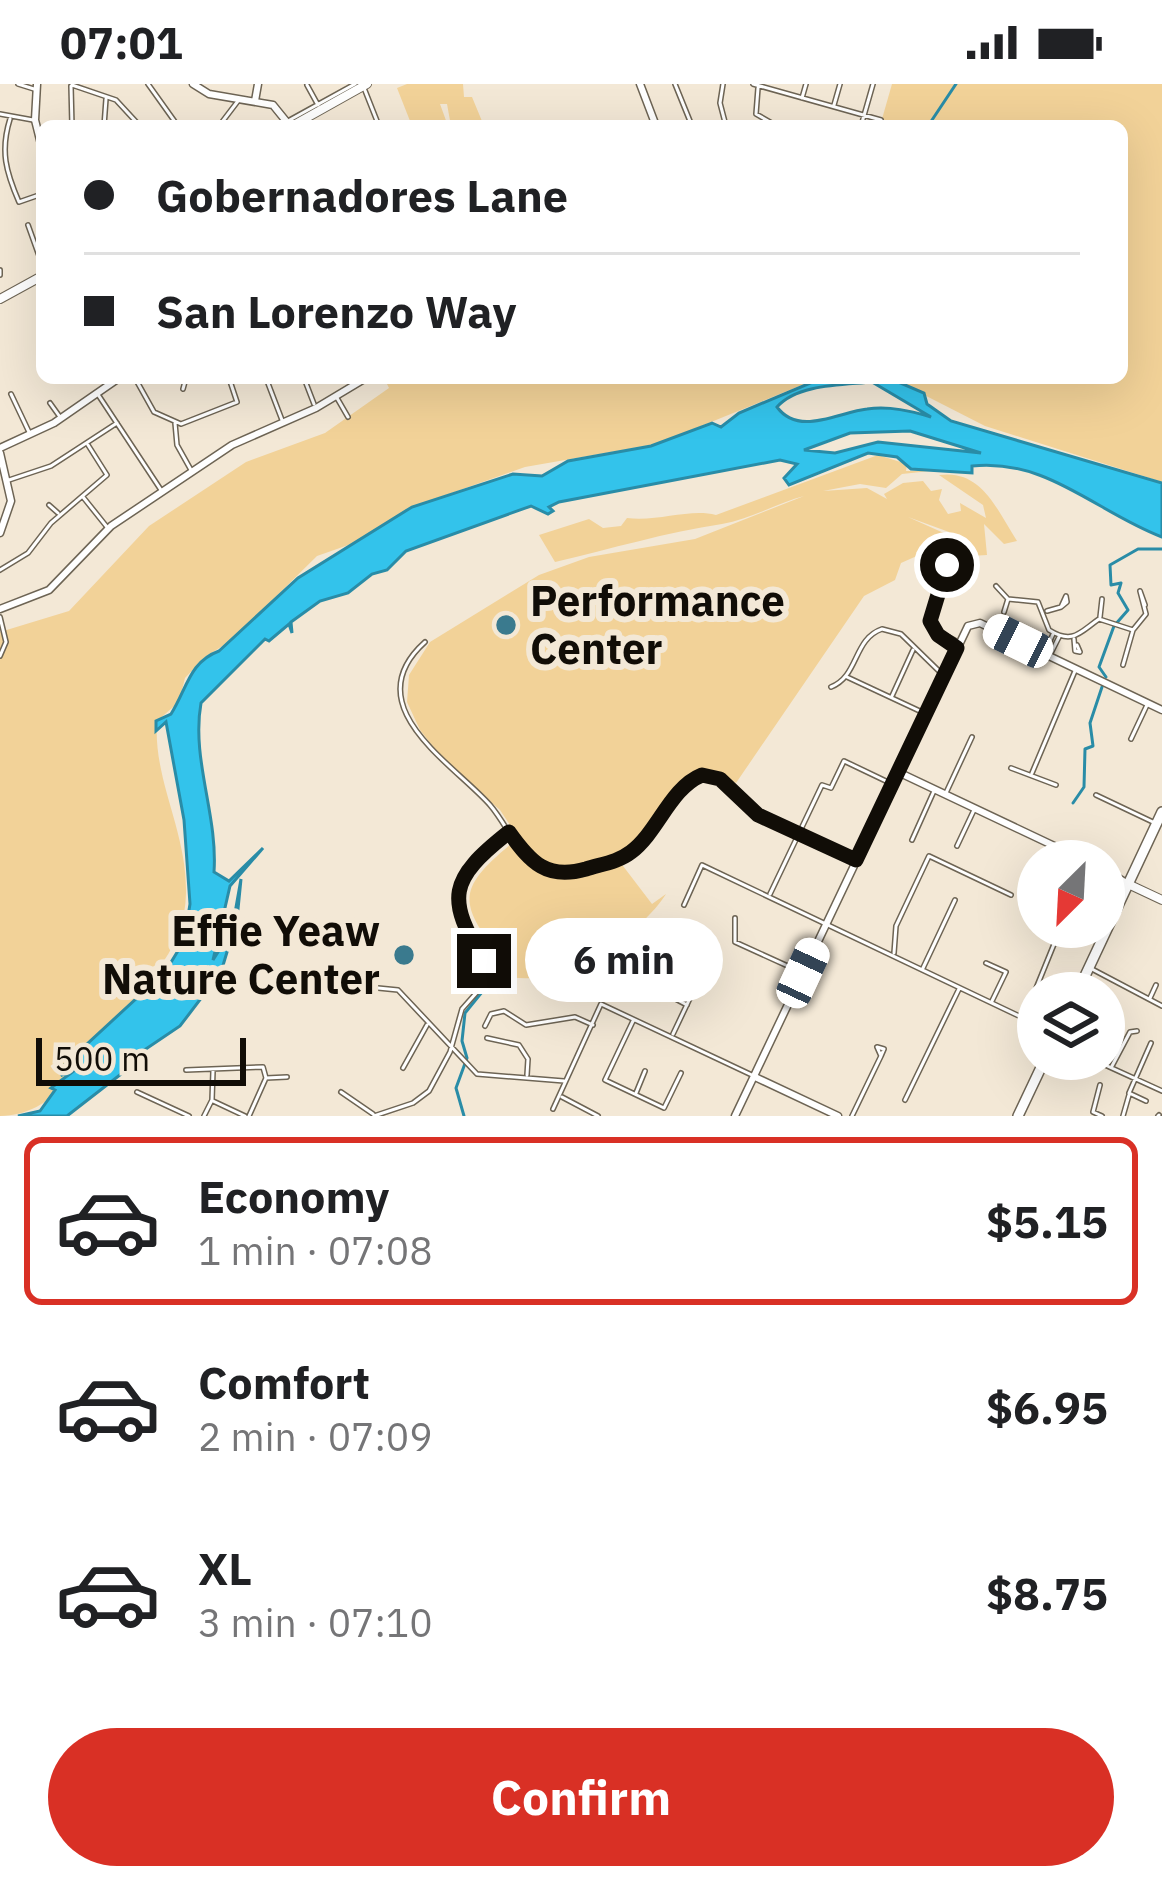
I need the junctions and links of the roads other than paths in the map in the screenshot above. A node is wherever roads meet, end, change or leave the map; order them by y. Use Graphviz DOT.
graph roads {
  1 [pos="18,84"];
  2 [pos="72,84"];
  3 [pos="148,84"];
  4 [pos="193,84"];
  5 [pos="258,84"];
  6 [pos="653,84"];
  7 [pos="676,84"];
  8 [pos="724,84"];
  9 [pos="806,84"];
  10 [pos="840,84"];
  11 [pos="873,84"];
  12 [pos="358,85"];
  13 [pos="756,85"];
  14 [pos="307,86"];
  15 [pos="641,86"];
  16 [pos="37,87"];
  17 [pos="107,96"];
  18 [pos="802,98"];
  19 [pos="238,99"];
  20 [pos="255,101"];
  21 [pos="833,106"];
  22 [pos="320,108"];
  23 [pos="0,113"];
  24 [pos="864,115"];
  25 [pos="10,119"];
  26 [pos="34,120"];
  27 [pos="72,120"];
  28 [pos="105,120"];
  29 [pos="136,120"];
  30 [pos="174,120"];
  31 [pos="225,120"];
  32 [pos="290,120"];
  33 [pos="300,120"];
  34 [pos="300,120"];
  35 [pos="377,120"];
  36 [pos="654,120"];
  37 [pos="690,120"];
  38 [pos="724,120"];
  39 [pos="768,120"];
  40 [pos="863,120"];
  41 [pos="880,120"];
  42 [pos="36,127"];
  43 [pos="2,152"];
  44 [pos="36,196"];
  45 [pos="28,225"];
  46 [pos="36,247"];
  47 [pos="36,279"];
  48 [pos="0,299"];
  49 [pos="110,384"];
  50 [pos="138,384"];
  51 [pos="184,384"];
  52 [pos="231,384"];
  53 [pos="268,384"];
  54 [pos="306,384"];
  55 [pos="357,384"];
  56 [pos="183,388"];
  57 [pos="97,393"];
  58 [pos="11,394"];
  59 [pos="337,397"];
  60 [pos="50,403"];
  61 [pos="316,408"];
  62 [pos="348,417"];
  63 [pos="61,419"];
  64 [pos="283,422"];
  65 [pos="117,423"];
  66 [pos="175,423"];
  67 [pos="30,434"];
  68 [pos="88,445"];
  69 [pos="0,450"];
  70 [pos="192,471"];
  71 [pos="9,480"];
  72 [pos="162,492"];
  73 [pos="81,495"];
  74 [pos="10,497"];
  75 [pos="0,498"];
  76 [pos="50,505"];
  77 [pos="60,514"];
  78 [pos="108,529"];
  79 [pos="0,533"];
  80 [pos="944,563"];
  81 [pos="0,570"];
  82 [pos="996,586"];
  83 [pos="1008,599"];
  84 [pos="1102,599"];
  85 [pos="932,602"];
  86 [pos="918,604"];
  87 [pos="1145,605"];
  88 [pos="1061,607"];
  89 [pos="1004,612"];
  90 [pos="1046,612"];
  91 [pos="0,613"];
  92 [pos="1100,619"];
  93 [pos="1045,622"];
  94 [pos="1036,628"];
  95 [pos="1133,630"];
  96 [pos="1057,635"];
  97 [pos="1074,638"];
  98 [pos="425,642"];
  99 [pos="958,645"];
  100 [pos="1077,645"];
  101 [pos="914,649"];
  102 [pos="1049,651"];
  103 [pos="0,656"];
  104 [pos="1123,665"];
  105 [pos="1076,669"];
  106 [pos="944,675"];
  107 [pos="847,677"];
  108 [pos="831,687"];
  109 [pos="891,698"];
  110 [pos="1148,703"];
  111 [pos="1162,710"];
  112 [pos="925,714"];
  113 [pos="972,737"];
  114 [pos="1131,739"];
  115 [pos="1011,768"];
  116 [pos="898,772"];
  117 [pos="1032,773"];
  118 [pos="892,784"];
  119 [pos="1056,784"];
  120 [pos="935,790"];
  121 [pos="945,795"];
  122 [pos="1096,795"];
  123 [pos="975,808"];
  124 [pos="1162,812"];
  125 [pos="1156,824"];
  126 [pos="509,832"];
  127 [pos="798,835"];
  128 [pos="911,840"];
  129 [pos="1043,840"];
  130 [pos="957,846"];
  131 [pos="856,860"];
  132 [pos="1125,882"];
  133 [pos="1128,884"];
  134 [pos="1011,895"];
  135 [pos="769,897"];
  136 [pos="1162,900"];
  137 [pos="955,901"];
  138 [pos="683,905"];
  139 [pos="735,918"];
  140 [pos="826,924"];
  141 [pos="892,956"];
  142 [pos="986,963"];
  143 [pos="1089,967"];
  144 [pos="922,970"];
  145 [pos="1086,972"];
  146 [pos="803,973"];
  147 [pos="1156,986"];
  148 [pos="368,987"];
  149 [pos="960,988"];
  150 [pos="1149,1000"];
  151 [pos="991,1002"];
  152 [pos="687,1005"];
  153 [pos="1162,1006"];
  154 [pos="1017,1015"];
  155 [pos="634,1020"];
  156 [pos="428,1024"];
  157 [pos="592,1025"];
  158 [pos="485,1026"];
  159 [pos="1137,1031"];
  160 [pos="672,1037"];
  161 [pos="487,1039"];
  162 [pos="1125,1041"];
  163 [pos="1151,1043"];
  164 [pos="451,1048"];
  165 [pos="881,1056"];
  166 [pos="403,1068"];
  167 [pos="213,1069"];
  168 [pos="185,1070"];
  169 [pos="645,1071"];
  170 [pos="681,1073"];
  171 [pos="1125,1074"];
  172 [pos="754,1076"];
  173 [pos="287,1077"];
  174 [pos="527,1077"];
  175 [pos="266,1078"];
  176 [pos="1134,1078"];
  177 [pos="1035,1080"];
  178 [pos="566,1081"];
  179 [pos="1100,1085"];
  180 [pos="1162,1091"];
  181 [pos="137,1092"];
  182 [pos="341,1092"];
  183 [pos="1130,1093"];
  184 [pos="635,1094"];
  185 [pos="559,1096"];
  186 [pos="212,1100"];
  187 [pos="905,1100"];
  188 [pos="1146,1101"];
  189 [pos="553,1109"];
  190 [pos="832,1115"];
  191 [pos="189,1116"];
  192 [pos="204,1116"];
  193 [pos="247,1116"];
  194 [pos="374,1116"];
  195 [pos="598,1116"];
  196 [pos="735,1116"];
  197 [pos="852,1116"];
  198 [pos="1018,1116"];
  199 [pos="1102,1116"];
  200 [pos="1123,1116"];
  1 -- 16 [label="street"];
  2 -- 17 [label="street"];
  2 -- 27 [label="street"];
  3 -- 30 [label="street"];
  4 -- 19 [label="street"];
  5 -- 20 [label="street"];
  6 -- 15 [label="street"];
  7 -- 37 [label="street"];
  8 -- 38 [label="street"];
  9 -- 18 [label="street"];
  10 -- 21 [label="street"];
  11 -- 24 [label="street"];
  12 -- 22 [label="main road"];
  12 -- 35 [label="street"];
  13 -- 18 [label="street"];
  13 -- 39 [label="street"];
  14 -- 22 [label="street"];
  15 -- 36 [label="street"];
  16 -- 26 [label="street"];
  17 -- 28 [label="street"];
  17 -- 29 [label="street"];
  18 -- 21 [label="street"];
  19 -- 20 [label="street"];
  19 -- 31 [label="street"];
  20 -- 32 [label="street"];
  21 -- 24 [label="street"];
  22 -- 33 [label="main road"];
  22 -- 34 [label="street"];
  23 -- 25 [label="street"];
  24 -- 40 [label="street"];
  24 -- 41 [label="street"];
  25 -- 26 [label="street"];
  25 -- 43 [label="street"];
  26 -- 42 [label="street"];
  43 -- 44 [label="street"];
  45 -- 46 [label="street"];
  47 -- 48 [label="main road"];
  49 -- 57 [label="street"];
  50 -- 66 [label="street"];
  51 -- 56 [label="street"];
  52 -- 66 [label="street"];
  53 -- 64 [label="street"];
  54 -- 61 [label="street"];
  55 -- 59 [label="street"];
  57 -- 63 [label="street"];
  57 -- 65 [label="street"];
  58 -- 67 [label="street"];
  59 -- 61 [label="street"];
  59 -- 62 [label="street"];
  60 -- 63 [label="street"];
  61 -- 64 [label="street"];
  63 -- 67 [label="street"];
  64 -- 70 [label="street"];
  65 -- 68 [label="street"];
  65 -- 72 [label="street"];
  66 -- 70 [label="street"];
  67 -- 69 [label="street"];
  68 -- 71 [label="street"];
  68 -- 73 [label="street"];
  69 -- 71 [label="street"];
  70 -- 72 [label="street"];
  71 -- 74 [label="street"];
  72 -- 78 [label="street"];
  73 -- 77 [label="street"];
  73 -- 78 [label="street"];
  74 -- 75 [label="street"];
  74 -- 79 [label="street"];
  76 -- 77 [label="street"];
  77 -- 81 [label="street"];
  78 -- 91 [label="street"];
  80 -- 85 [label="street"];
  82 -- 83 [label="street"];
  83 -- 89 [label="street"];
  83 -- 90 [label="street"];
  84 -- 92 [label="street"];
  85 -- 86 [label="street"];
  85 -- 99 [label="street"];
  87 -- 95 [label="street"];
  88 -- 90 [label="street"];
  90 -- 93 [label="street"];
  91 -- 103 [label="street"];
  92 -- 95 [label="street"];
  92 -- 97 [label="street"];
  93 -- 94 [label="street"];
  93 -- 96 [label="street"];
  95 -- 104 [label="street"];
  96 -- 97 [label="street"];
  96 -- 102 [label="street"];
  97 -- 100 [label="street"];
  98 -- 126 [label="street"];
  99 -- 102 [label="street"];
  99 -- 106 [label="street"];
  101 -- 106 [label="street"];
  101 -- 107 [label="street"];
  101 -- 109 [label="street"];
  102 -- 105 [label="street"];
  105 -- 110 [label="street"];
  105 -- 117 [label="street"];
  106 -- 112 [label="street"];
  107 -- 108 [label="street"];
  107 -- 109 [label="street"];
  109 -- 112 [label="street"];
  110 -- 111 [label="street"];
  110 -- 114 [label="street"];
  112 -- 116 [label="street"];
  113 -- 121 [label="street"];
  115 -- 117 [label="street"];
  116 -- 118 [label="street"];
  116 -- 120 [label="street"];
  117 -- 119 [label="street"];
  118 -- 127 [label="street"];
  118 -- 131 [label="street"];
  120 -- 121 [label="street"];
  120 -- 128 [label="street"];
  121 -- 123 [label="street"];
  122 -- 125 [label="street"];
  123 -- 129 [label="street"];
  123 -- 130 [label="street"];
  124 -- 125 [label="main road"];
  125 -- 133 [label="main road"];
  126 -- 127 [label="street"];
  126 -- 164 [label="street"];
  127 -- 131 [label="street"];
  127 -- 135 [label="street"];
  131 -- 140 [label="street"];
  132 -- 133 [label="street"];
  133 -- 136 [label="main road"];
  133 -- 143 [label="main road"];
  134 -- 141 [label="street"];
  135 -- 138 [label="street"];
  135 -- 140 [label="street"];
  137 -- 144 [label="street"];
  139 -- 146 [label="street"];
  140 -- 141 [label="street"];
  140 -- 146 [label="street"];
  141 -- 144 [label="street"];
  142 -- 151 [label="street"];
  143 -- 145 [label="main road"];
  143 -- 150 [label="street"];
  144 -- 149 [label="street"];
  146 -- 172 [label="street"];
  147 -- 150 [label="street"];
  148 -- 156 [label="street"];
  149 -- 151 [label="street"];
  149 -- 187 [label="street"];
  150 -- 153 [label="street"];
  151 -- 154 [label="street"];
  152 -- 152 [label="street"];
  152 -- 160 [label="street"];
  155 -- 157 [label="street"];
  155 -- 160 [label="street"];
  155 -- 184 [label="street"];
  156 -- 164 [label="street"];
  156 -- 166 [label="street"];
  157 -- 158 [label="street"];
  157 -- 178 [label="street"];
  159 -- 162 [label="street"];
  160 -- 172 [label="street"];
  161 -- 174 [label="street"];
  163 -- 176 [label="street"];
  164 -- 174 [label="street"];
  164 -- 194 [label="street"];
  165 -- 197 [label="street"];
  167 -- 168 [label="street"];
  167 -- 175 [label="street"];
  167 -- 186 [label="street"];
  169 -- 184 [label="street"];
  170 -- 184 [label="street"];
  171 -- 176 [label="street"];
  172 -- 190 [label="street"];
  172 -- 196 [label="street"];
  173 -- 175 [label="street"];
  174 -- 178 [label="street"];
  175 -- 193 [label="street"];
  176 -- 180 [label="street"];
  176 -- 183 [label="street"];
  177 -- 198 [label="main road"];
  178 -- 185 [label="street"];
  179 -- 199 [label="street"];
  181 -- 191 [label="street"];
  182 -- 194 [label="street"];
  183 -- 188 [label="street"];
  183 -- 200 [label="street"];
  185 -- 189 [label="street"];
  185 -- 195 [label="street"];
  186 -- 192 [label="street"];
  186 -- 193 [label="street"];
}
